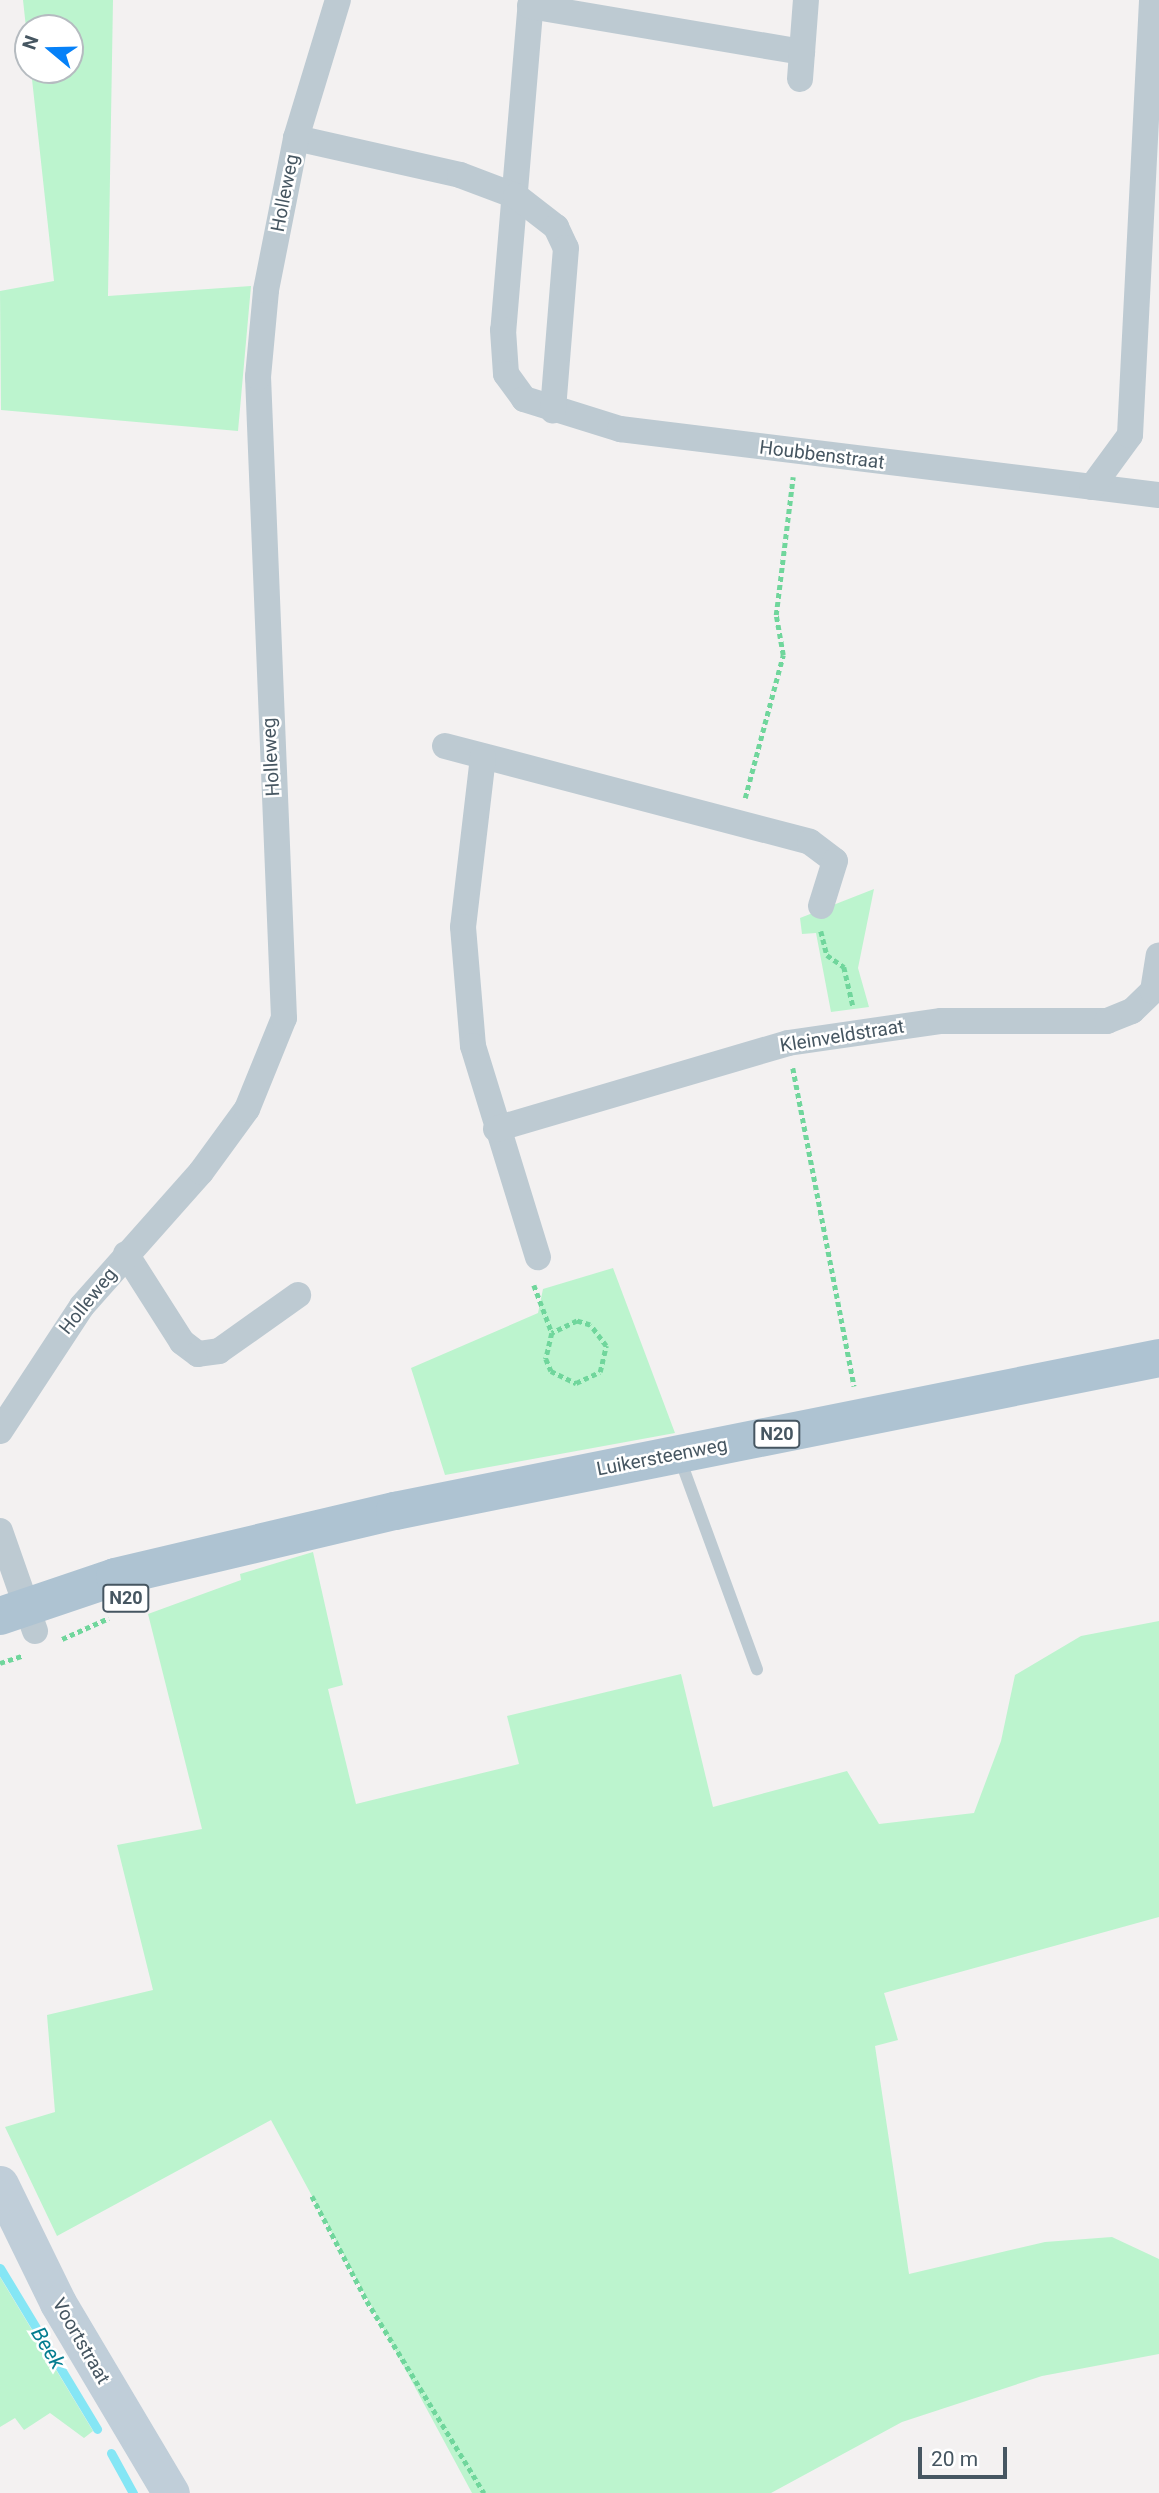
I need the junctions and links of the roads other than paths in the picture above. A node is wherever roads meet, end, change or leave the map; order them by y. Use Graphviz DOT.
graph roads {
  1 [pos="338,0"];
  2 [pos="806,0"];
  3 [pos="1152,0"];
  4 [pos="531,3"];
  5 [pos="802,52"];
  6 [pos="800,79"];
  7 [pos="296,138"];
  8 [pos="516,196"];
  9 [pos="553,410"];
  10 [pos="1092,488"];
  11 [pos="1159,495"];
  12 [pos="445,746"];
  13 [pos="483,757"];
  14 [pos="821,905"];
  15 [pos="1159,955"];
  16 [pos="496,1129"];
  17 [pos="126,1254"];
  18 [pos="538,1257"];
  19 [pos="298,1294"];
  20 [pos="1159,1358"];
  21 [pos="0,1431"];
  22 [pos="677,1454"];
  23 [pos="0,1531"];
  24 [pos="21,1618"];
  25 [pos="0,1643"];
  26 [pos="757,1669"];
  27 [pos="0,2184"];
  28 [pos="171,2493"];
  1 -- 7 [label="street, Holleweg"];
  2 -- 5 [label="street"];
  3 -- 10 [label="street"];
  4 -- 5 [label="street, Houbbenstraat"];
  4 -- 8 [label="street, Houbbenstraat"];
  5 -- 6 [label="street"];
  7 -- 8 [label="street"];
  7 -- 17 [label="street, Holleweg"];
  8 -- 9 [label="street"];
  8 -- 9 [label="street, Houbbenstraat"];
  9 -- 10 [label="street, Houbbenstraat"];
  10 -- 11 [label="street, Houbbenstraat"];
  12 -- 13 [label="street"];
  13 -- 14 [label="street"];
  13 -- 16 [label="street"];
  15 -- 16 [label="street, Kleinveldstraat"];
  16 -- 18 [label="street"];
  17 -- 19 [label="street"];
  17 -- 21 [label="street, Holleweg"];
  20 -- 22 [label="main road, Luikersteenweg / N20"];
  22 -- 24 [label="main road, Luikersteenweg / N20"];
  22 -- 26 [label="lane"];
  23 -- 24 [label="street"];
  24 -- 25 [label="main road, Luikersteenweg / N20"];
  27 -- 28 [label="street, Voortstraat"];
}
